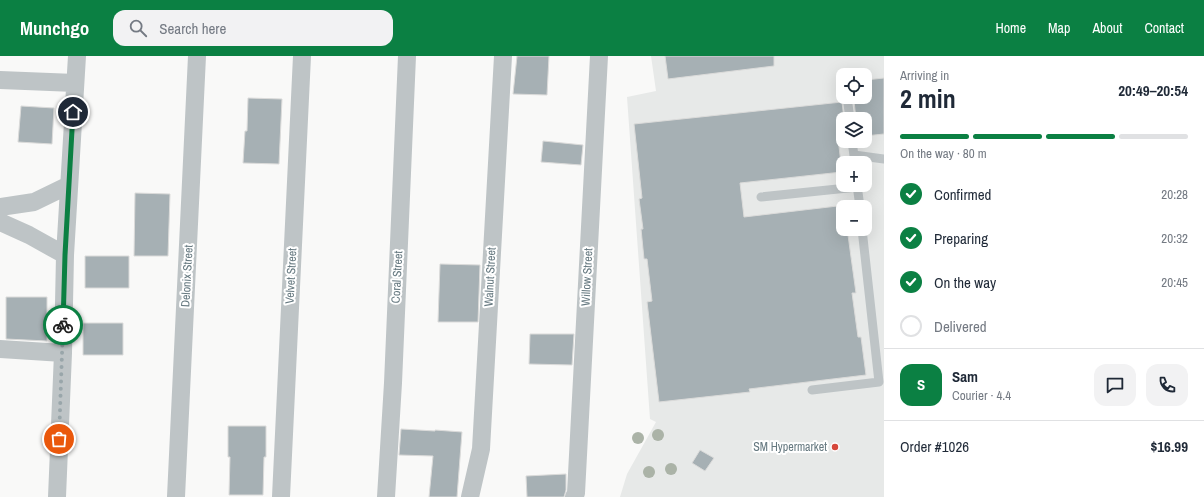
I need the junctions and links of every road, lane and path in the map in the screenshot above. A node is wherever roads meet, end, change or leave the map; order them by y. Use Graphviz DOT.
graph roads {
  1 [pos="77,56"];
  2 [pos="197,56"];
  3 [pos="302,56"];
  4 [pos="407,56"];
  5 [pos="503,56"];
  6 [pos="599,56"];
  7 [pos="0,80"];
  8 [pos="75,83"];
  9 [pos="872,159"];
  10 [pos="884,159"];
  11 [pos="68,185"];
  12 [pos="836,188"];
  13 [pos="761,197"];
  14 [pos="0,207"];
  15 [pos="0,222"];
  16 [pos="863,236"];
  17 [pos="65,255"];
  18 [pos="0,349"];
  19 [pos="63,353"];
  20 [pos="812,390"];
  21 [pos="57,497"];
  22 [pos="176,497"];
  23 [pos="281,497"];
  24 [pos="386,497"];
  25 [pos="470,497"];
  26 [pos="574,497"];
  1 -- 8 [label="street"];
  2 -- 22 [label="street, Delonix Street"];
  3 -- 23 [label="street, Velvet Street"];
  4 -- 24 [label="street, Coral Street"];
  5 -- 25 [label="street, Walnut Street"];
  6 -- 26 [label="street, Willow Street"];
  7 -- 8 [label="street"];
  8 -- 11 [label="street"];
  9 -- 10 [label="lane"];
  11 -- 14 [label="street"];
  11 -- 17 [label="street"];
  12 -- 13 [label="lane"];
  15 -- 17 [label="street"];
  16 -- 20 [label="lane"];
  17 -- 19 [label="street"];
  18 -- 19 [label="street"];
  19 -- 21 [label="street"];
}
